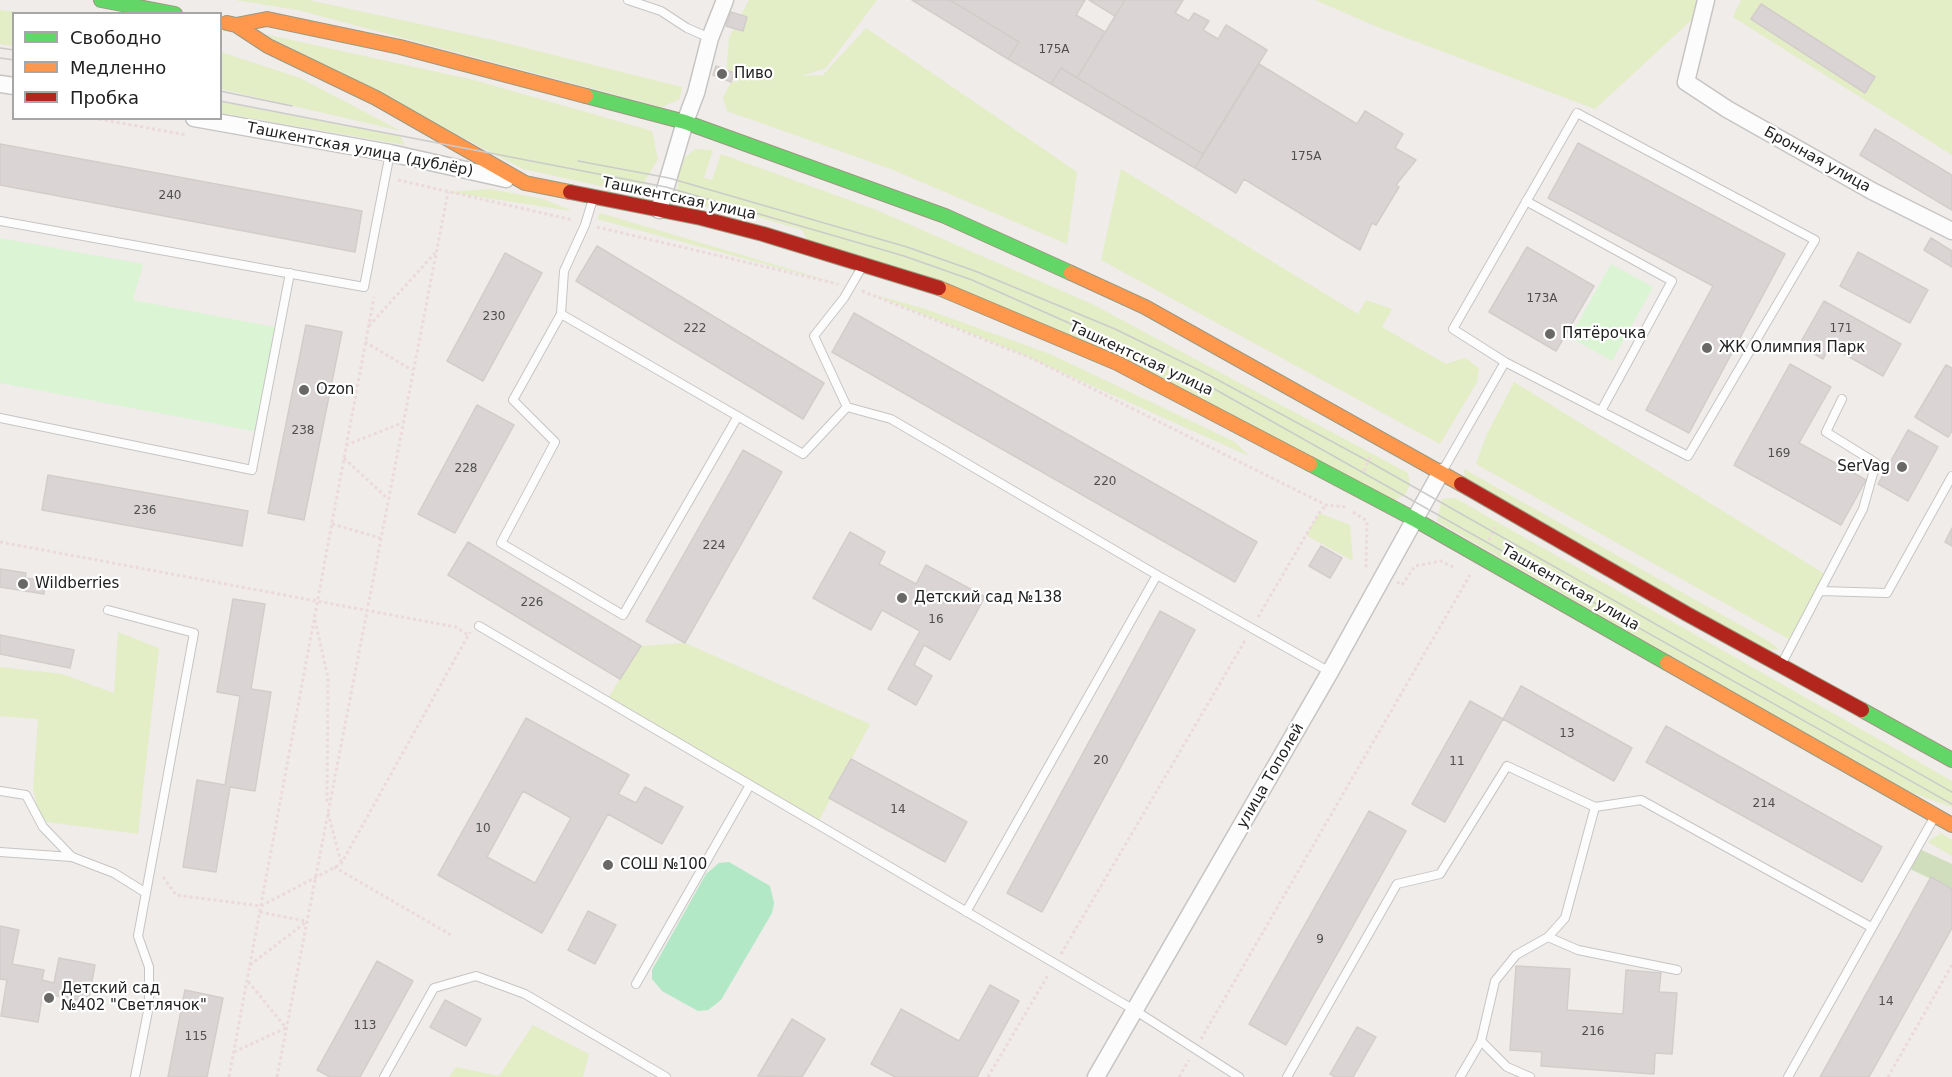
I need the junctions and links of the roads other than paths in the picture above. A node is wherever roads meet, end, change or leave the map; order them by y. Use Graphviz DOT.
graph roads {
  1 [pos="101,0"];
  2 [pos="171,0"];
  3 [pos="628,0"];
  4 [pos="725,0"];
  5 [pos="1706,0"];
  6 [pos="164,12"];
  7 [pos="184,12"];
  8 [pos="222,22"];
  9 [pos="236,25"];
  10 [pos="710,38"];
  11 [pos="203,120"];
  12 [pos="685,122"];
  13 [pos="388,161"];
  14 [pos="525,183"];
  15 [pos="593,197"];
  16 [pos="1526,201"];
  17 [pos="659,210"];
  18 [pos="0,221"];
  19 [pos="1952,231"];
  20 [pos="863,266"];
  21 [pos="290,273"];
  22 [pos="561,314"];
  23 [pos="1505,362"];
  24 [pos="1842,399"];
  25 [pos="847,407"];
  26 [pos="1601,411"];
  27 [pos="738,416"];
  28 [pos="0,418"];
  29 [pos="1442,472"];
  30 [pos="1952,476"];
  31 [pos="1414,519"];
  32 [pos="1157,575"];
  33 [pos="1820,591"];
  34 [pos="108,610"];
  35 [pos="479,626"];
  36 [pos="1781,666"];
  37 [pos="1330,672"];
  38 [pos="1952,760"];
  39 [pos="750,785"];
  40 [pos="0,791"];
  41 [pos="1595,807"];
  42 [pos="1935,815"];
  43 [pos="1952,825"];
  44 [pos="0,852"];
  45 [pos="72,857"];
  46 [pos="146,893"];
  47 [pos="966,912"];
  48 [pos="1871,927"];
  49 [pos="1548,937"];
  50 [pos="1677,969"];
  51 [pos="636,984"];
  52 [pos="1136,1011"];
  53 [pos="1481,1041"];
  54 [pos="135,1077"];
  55 [pos="384,1077"];
  56 [pos="666,1077"];
  57 [pos="1096,1077"];
  58 [pos="1239,1077"];
  59 [pos="1287,1077"];
  60 [pos="1460,1077"];
  61 [pos="1530,1077"];
  62 [pos="1788,1077"];
  1 -- 6 [label="main road"];
  2 -- 7 [label="main road"];
  3 -- 10 [label="lane"];
  4 -- 10 [label="street"];
  5 -- 19 [label="street, Бронная улица"];
  8 -- 9 [label="main road, Ташкентская улица"];
  9 -- 12 [label="main road, Ташкентская улица"];
  9 -- 14 [label="main road, Ташкентская улица"];
  10 -- 12 [label="street"];
  11 -- 13 [label="street, Ташкентская улица (дублёр)"];
  12 -- 17 [label="street"];
  12 -- 29 [label="main road, Ташкентская улица"];
  13 -- 14 [label="street, Ташкентская улица (дублёр)"];
  13 -- 21 [label="lane"];
  14 -- 15 [label="main road, Ташкентская улица"];
  15 -- 17 [label="main road, Ташкентская улица"];
  15 -- 22 [label="lane"];
  16 -- 23 [label="lane"];
  16 -- 26 [label="lane"];
  16 -- 26 [label="lane"];
  17 -- 20 [label="main road, Ташкентская улица"];
  18 -- 21 [label="lane"];
  20 -- 25 [label="lane"];
  20 -- 31 [label="main road, Ташкентская улица"];
  21 -- 28 [label="lane"];
  22 -- 27 [label="lane"];
  22 -- 27 [label="lane"];
  23 -- 26 [label="lane"];
  23 -- 29 [label="lane"];
  24 -- 33 [label="lane"];
  25 -- 27 [label="lane"];
  25 -- 32 [label="lane"];
  29 -- 31 [label="street, улица Тополей"];
  29 -- 36 [label="main road, Ташкентская улица"];
  30 -- 33 [label="lane"];
  31 -- 37 [label="street, улица Тополей"];
  31 -- 42 [label="main road, Ташкентская улица"];
  32 -- 37 [label="lane"];
  32 -- 47 [label="lane"];
  33 -- 36 [label="lane"];
  34 -- 46 [label="lane"];
  35 -- 39 [label="lane"];
  36 -- 38 [label="main road, Ташкентская улица"];
  37 -- 52 [label="street, улица Тополей"];
  39 -- 47 [label="lane"];
  39 -- 51 [label="lane"];
  40 -- 45 [label="lane"];
  41 -- 48 [label="lane"];
  41 -- 49 [label="lane"];
  41 -- 59 [label="lane"];
  42 -- 43 [label="main road, Ташкентская улица"];
  42 -- 48 [label="lane"];
  44 -- 45 [label="lane"];
  45 -- 46 [label="lane"];
  46 -- 54 [label="lane"];
  47 -- 52 [label="lane"];
  48 -- 62 [label="lane"];
  49 -- 50 [label="lane"];
  49 -- 53 [label="lane"];
  52 -- 57 [label="street, улица Тополей"];
  52 -- 58 [label="lane"];
  53 -- 60 [label="lane"];
  53 -- 61 [label="lane"];
  55 -- 56 [label="lane"];
}
